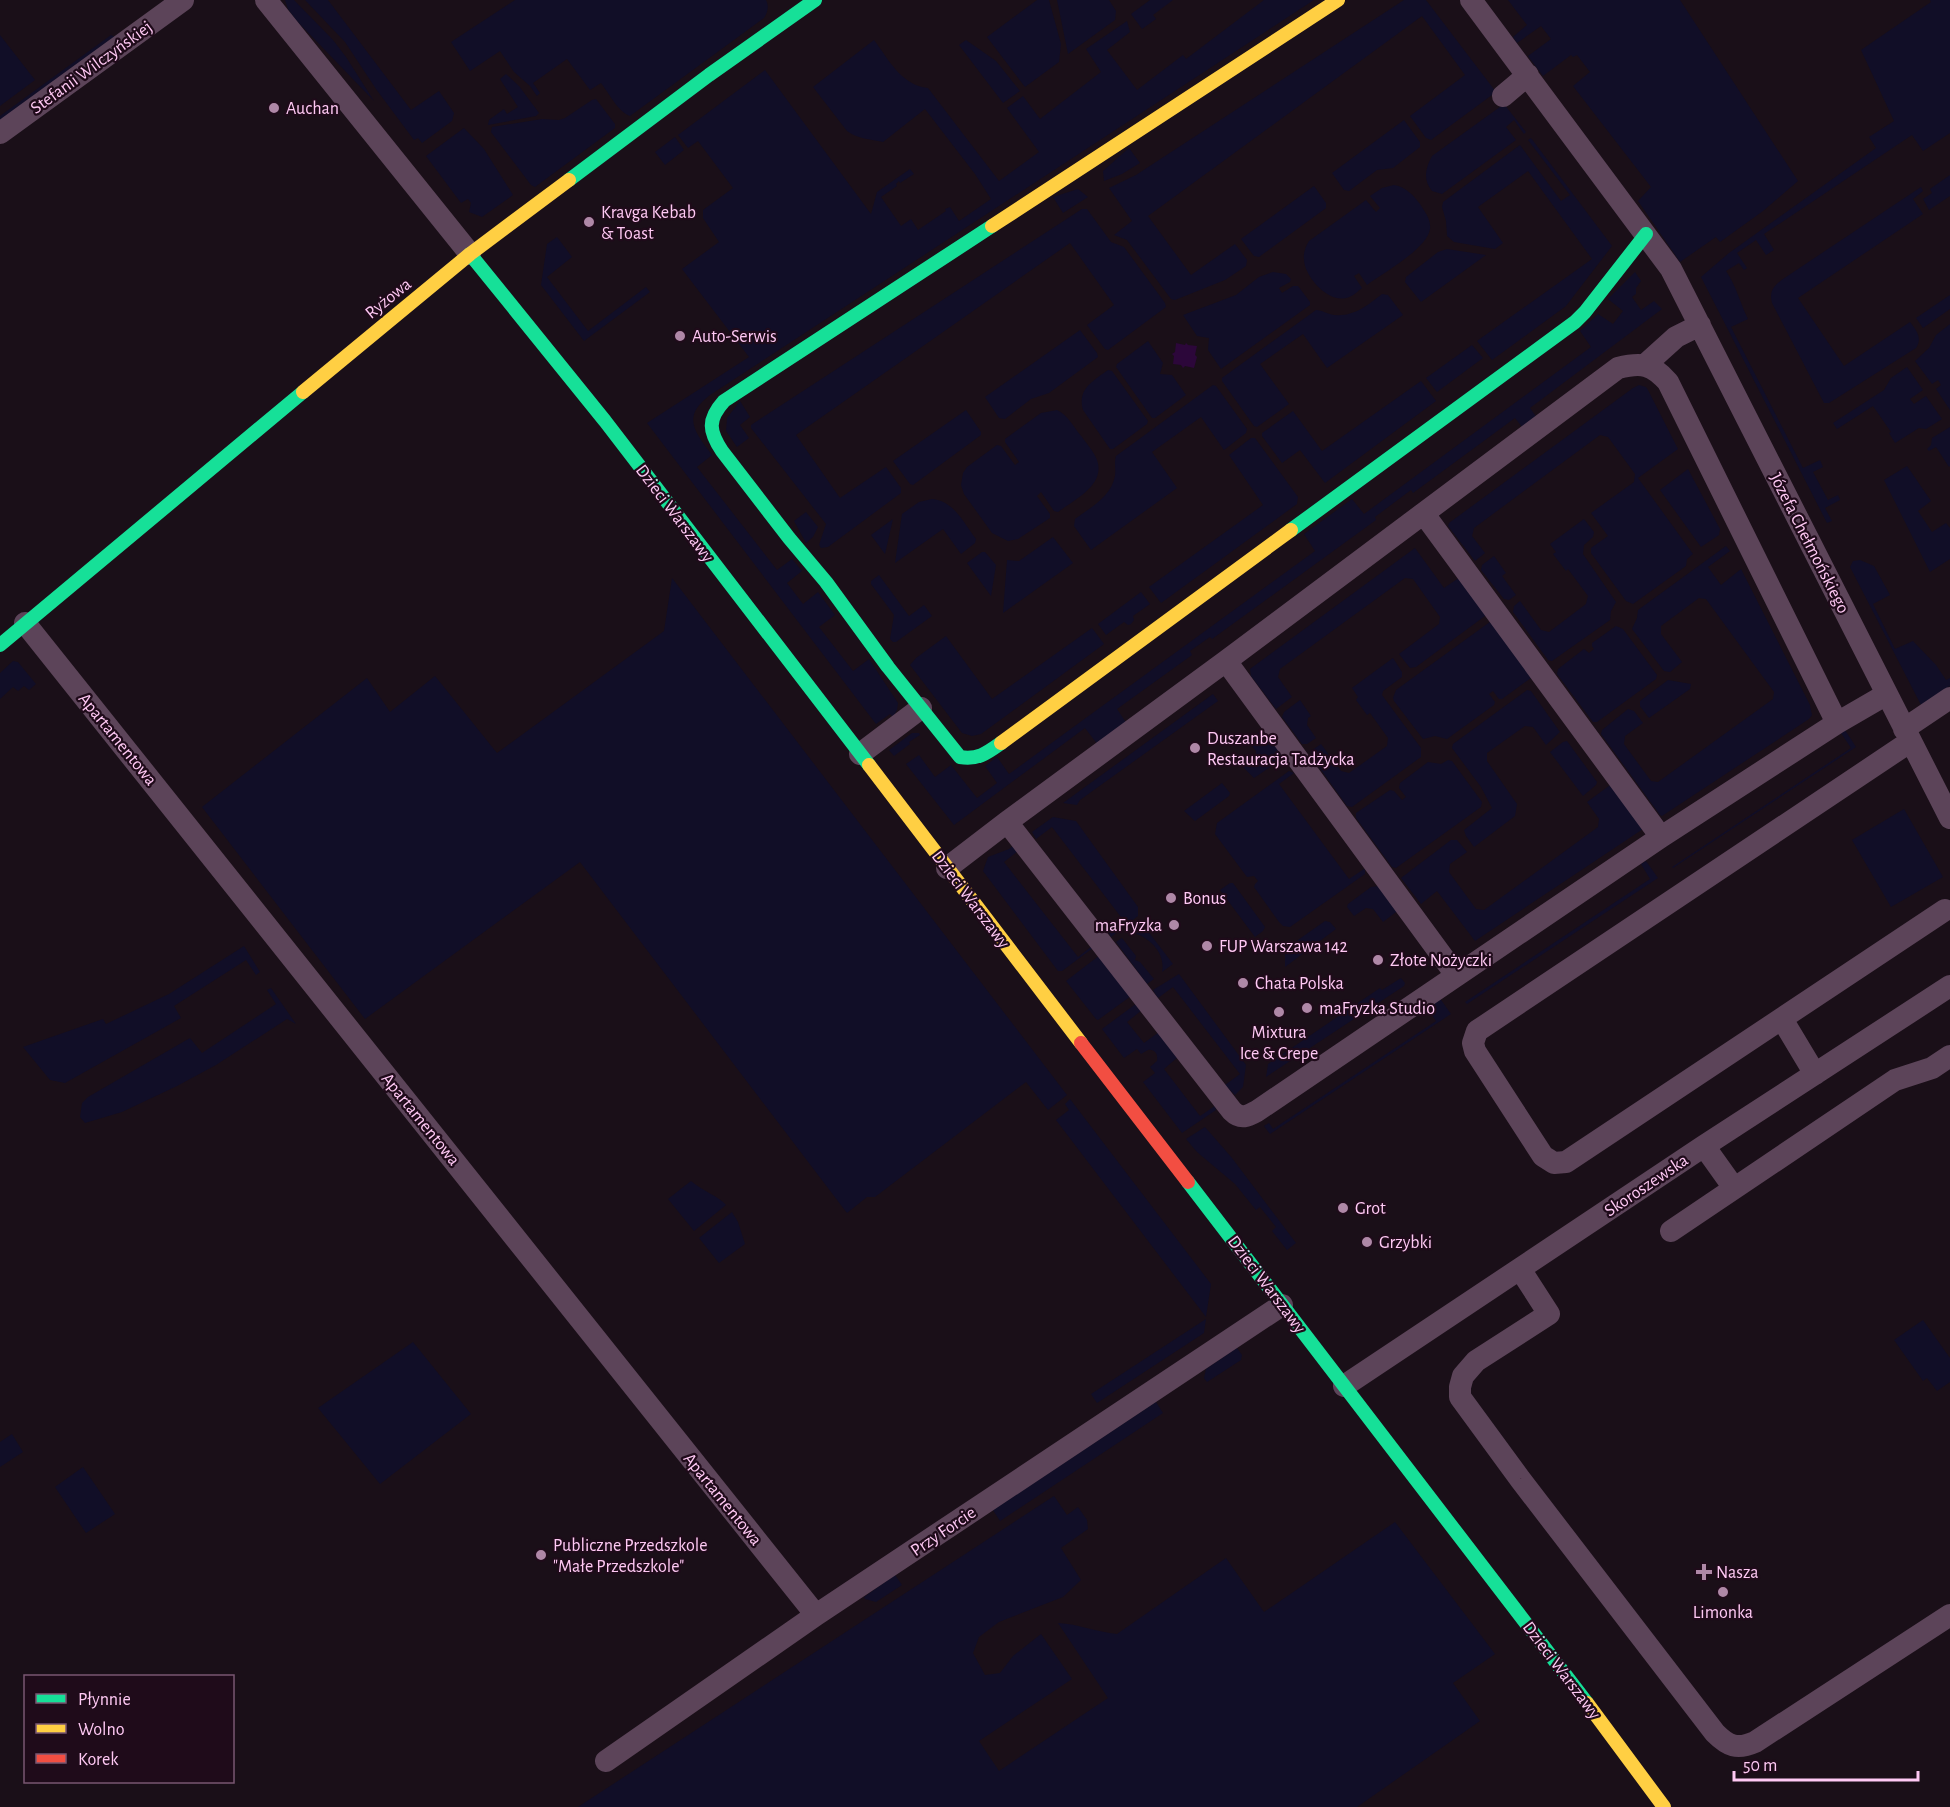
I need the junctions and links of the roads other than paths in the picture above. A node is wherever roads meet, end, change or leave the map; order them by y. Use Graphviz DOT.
graph roads {
  1 [pos="183,0"];
  2 [pos="266,0"];
  3 [pos="815,0"];
  4 [pos="1338,0"];
  5 [pos="1471,0"];
  6 [pos="1528,75"];
  7 [pos="1503,96"];
  8 [pos="0,133"];
  9 [pos="1646,234"];
  10 [pos="470,254"];
  11 [pos="1700,325"];
  12 [pos="1645,365"];
  13 [pos="1424,514"];
  14 [pos="25,623"];
  15 [pos="0,645"];
  16 [pos="1226,661"];
  17 [pos="1887,694"];
  18 [pos="1950,698"];
  19 [pos="921,708"];
  20 [pos="1837,723"];
  21 [pos="1907,735"];
  22 [pos="860,754"];
  23 [pos="1950,818"];
  24 [pos="1007,822"];
  25 [pos="1662,837"];
  26 [pos="947,868"];
  27 [pos="1945,910"];
  28 [pos="1456,975"];
  29 [pos="1950,986"];
  30 [pos="1782,1019"];
  31 [pos="1950,1056"];
  32 [pos="1815,1074"];
  33 [pos="1704,1146"];
  34 [pos="1734,1188"];
  35 [pos="1671,1231"];
  36 [pos="1520,1269"];
  37 [pos="1282,1305"];
  38 [pos="1344,1386"];
  39 [pos="816,1615"];
  40 [pos="1950,1615"];
  41 [pos="606,1761"];
  42 [pos="1664,1807"];
  1 -- 8 [label="street, Stefanii Wilczyńskiej"];
  2 -- 10 [label="street, Dzieci Warszawy"];
  3 -- 10 [label="street, Ryżowa"];
  4 -- 19 [label="street"];
  5 -- 6 [label="street, Józefa Chełmońskiego"];
  6 -- 7 [label="street"];
  6 -- 9 [label="street, Józefa Chełmońskiego"];
  9 -- 11 [label="street, Józefa Chełmońskiego"];
  9 -- 19 [label="street"];
  10 -- 14 [label="street, Ryżowa"];
  10 -- 22 [label="street, Dzieci Warszawy"];
  11 -- 12 [label="street"];
  11 -- 17 [label="street, Józefa Chełmońskiego"];
  12 -- 13 [label="street"];
  12 -- 20 [label="street"];
  13 -- 16 [label="street"];
  13 -- 25 [label="street"];
  14 -- 15 [label="street, Ryżowa"];
  14 -- 39 [label="street, Apartamentowa"];
  16 -- 24 [label="street"];
  16 -- 28 [label="street"];
  17 -- 20 [label="street"];
  17 -- 21 [label="street, Józefa Chełmońskiego"];
  18 -- 21 [label="street"];
  19 -- 22 [label="street"];
  20 -- 25 [label="street"];
  21 -- 23 [label="street, Józefa Chełmońskiego"];
  21 -- 30 [label="street"];
  22 -- 26 [label="street, Dzieci Warszawy"];
  24 -- 26 [label="street"];
  24 -- 28 [label="street"];
  25 -- 28 [label="street"];
  26 -- 37 [label="street, Dzieci Warszawy"];
  27 -- 30 [label="street"];
  29 -- 32 [label="street, Skoroszewska"];
  30 -- 32 [label="street"];
  31 -- 34 [label="street"];
  32 -- 33 [label="street, Skoroszewska"];
  33 -- 34 [label="street"];
  33 -- 36 [label="street, Skoroszewska"];
  34 -- 35 [label="street"];
  36 -- 38 [label="street, Skoroszewska"];
  36 -- 40 [label="street"];
  37 -- 38 [label="street, Dzieci Warszawy"];
  37 -- 39 [label="street, Przy Forcie"];
  38 -- 42 [label="street, Dzieci Warszawy"];
  39 -- 41 [label="street, Przy Forcie"];
}
